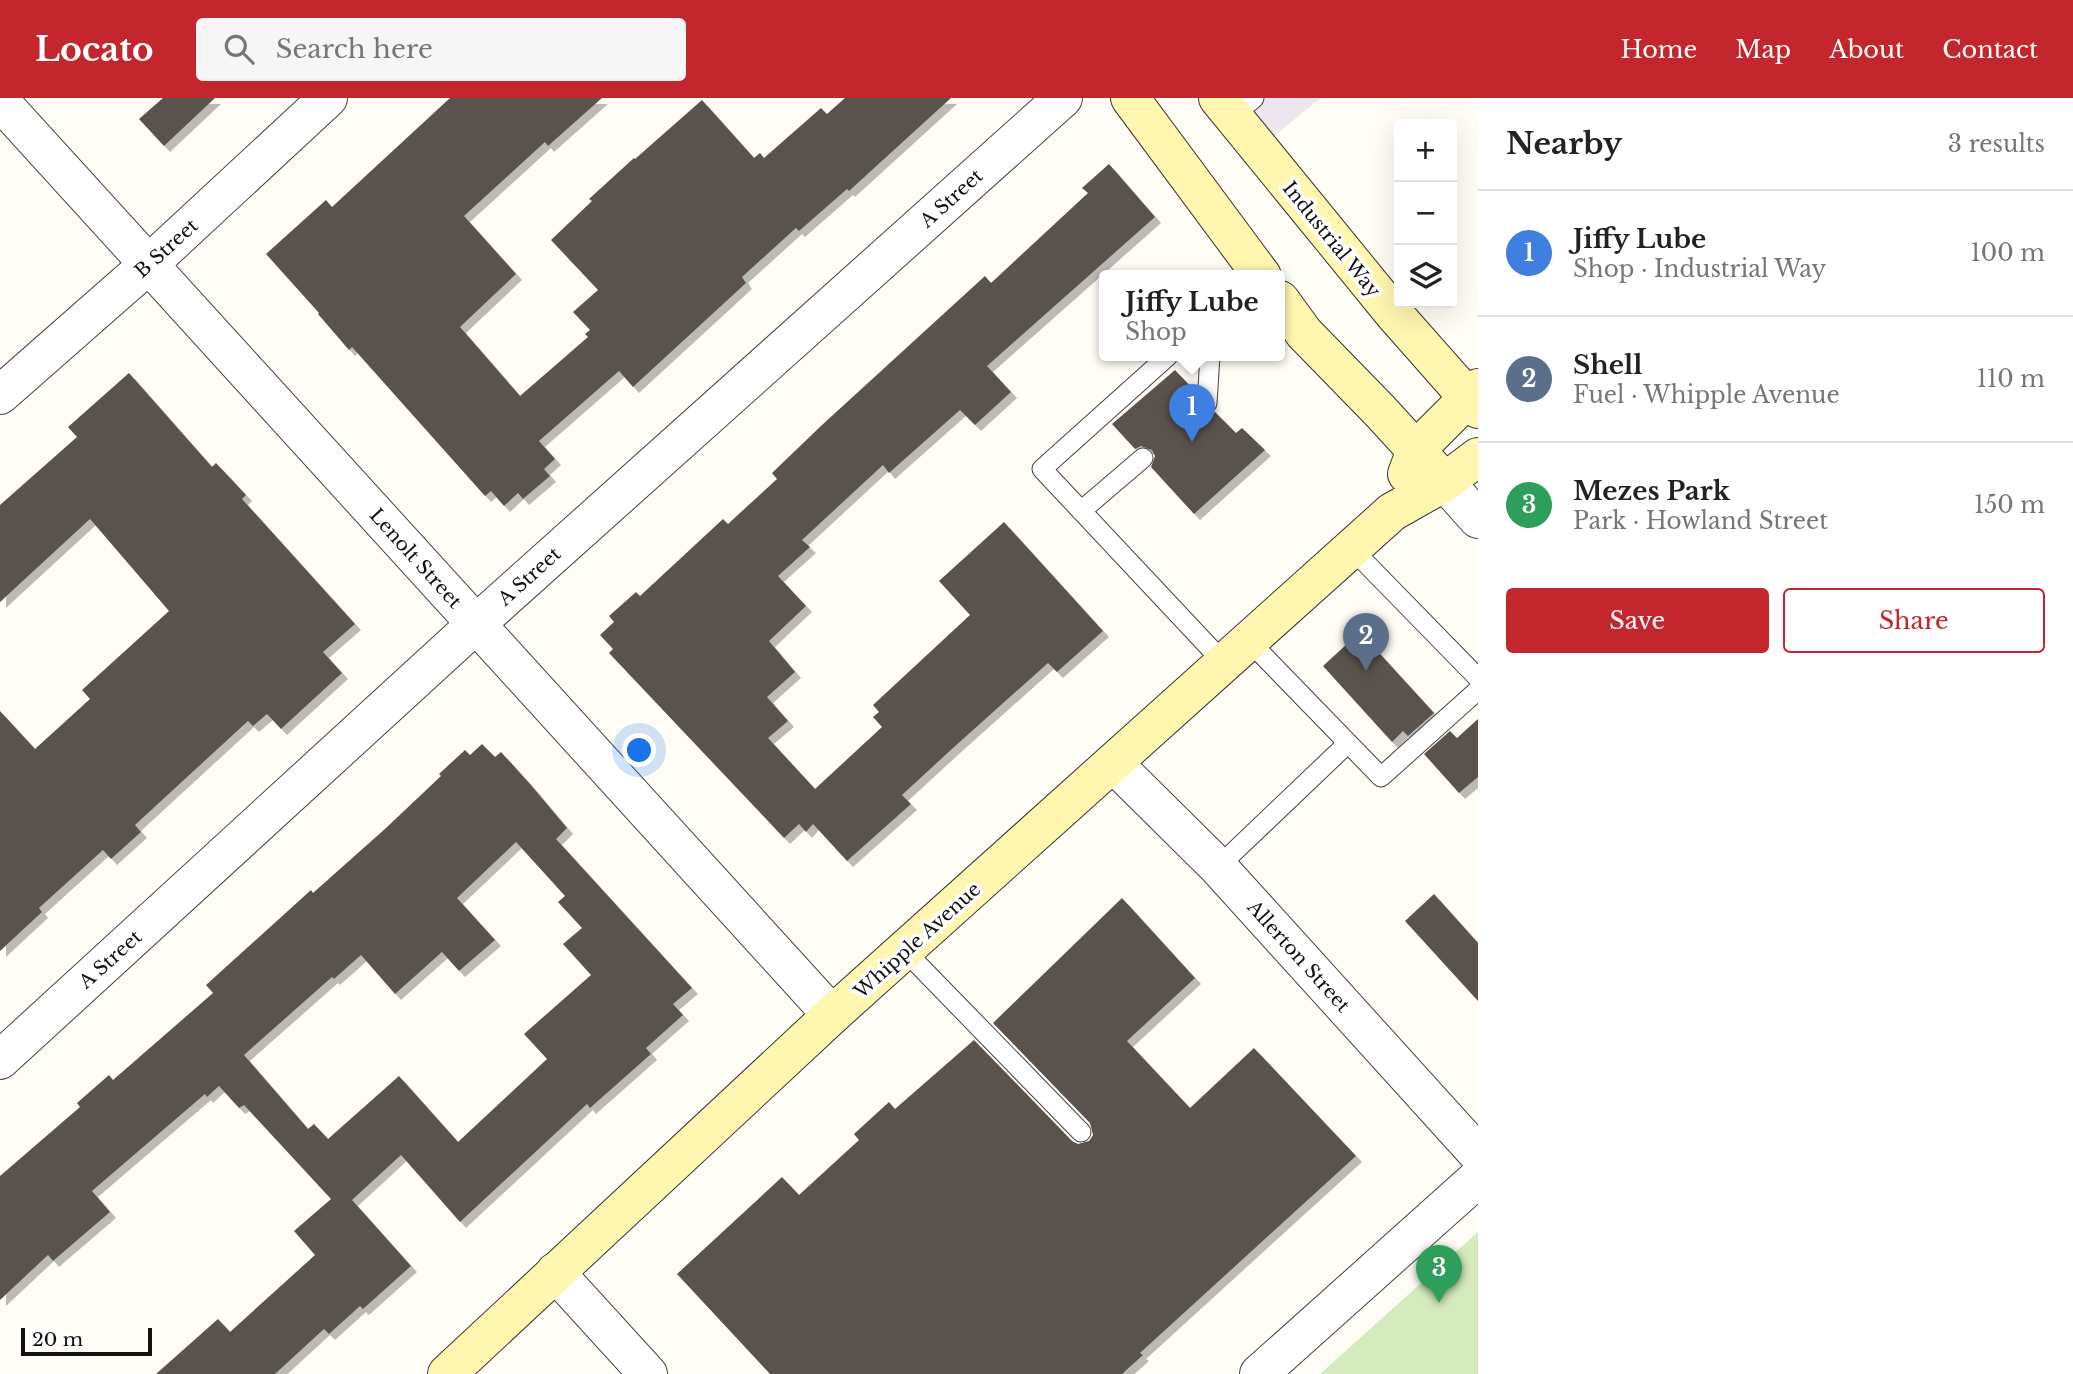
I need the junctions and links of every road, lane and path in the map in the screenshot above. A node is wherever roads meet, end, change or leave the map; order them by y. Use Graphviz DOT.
graph roads {
  1 [pos="328,98"];
  2 [pos="1063,98"];
  3 [pos="1130,98"];
  4 [pos="0,101"];
  5 [pos="1235,104"];
  6 [pos="149,264"];
  7 [pos="1258,270"];
  8 [pos="1285,308"];
  9 [pos="1162,361"];
  10 [pos="1210,361"];
  11 [pos="0,395"];
  12 [pos="1475,398"];
  13 [pos="1207,402"];
  14 [pos="1416,450"];
  15 [pos="1478,457"];
  16 [pos="1143,458"];
  17 [pos="1445,482"];
  18 [pos="1081,511"];
  19 [pos="1392,512"];
  20 [pos="1478,519"];
  21 [pos="1352,549"];
  22 [pos="476,624"];
  23 [pos="1237,653"];
  24 [pos="1478,678"];
  25 [pos="1478,690"];
  26 [pos="1349,743"];
  27 [pos="1114,764"];
  28 [pos="1218,867"];
  29 [pos="905,951"];
  30 [pos="832,1015"];
  31 [pos="0,1060"];
  32 [pos="1081,1132"];
  33 [pos="1478,1154"];
  34 [pos="1478,1178"];
  35 [pos="555,1272"];
  36 [pos="447,1374"];
  37 [pos="648,1374"];
  38 [pos="1259,1374"];
  1 -- 6 [label="street, B Street"];
  2 -- 22 [label="street, A Street"];
  3 -- 7 [label="main road"];
  4 -- 6 [label="street, Lenolt Street"];
  5 -- 12 [label="main road, Industrial Way"];
  6 -- 11 [label="street, B Street"];
  6 -- 22 [label="street, Lenolt Street"];
  8 -- 14 [label="main road"];
  9 -- 18 [label="lane"];
  10 -- 13 [label="lane"];
  12 -- 14 [label="main road, Whipple Avenue"];
  14 -- 17 [label="main road"];
  14 -- 19 [label="main road, Whipple Avenue"];
  15 -- 17 [label="main road, Whipple Avenue"];
  16 -- 18 [label="lane"];
  17 -- 19 [label="main road, Whipple Avenue"];
  17 -- 20 [label="street"];
  18 -- 23 [label="lane"];
  19 -- 21 [label="main road, Whipple Avenue"];
  21 -- 23 [label="main road, Whipple Avenue"];
  21 -- 24 [label="lane"];
  22 -- 30 [label="street, Lenolt Street"];
  22 -- 31 [label="street, A Street"];
  23 -- 26 [label="lane"];
  23 -- 27 [label="main road, Whipple Avenue"];
  25 -- 26 [label="lane"];
  26 -- 28 [label="lane"];
  27 -- 28 [label="street, Allerton Street"];
  27 -- 29 [label="main road, Whipple Avenue"];
  28 -- 33 [label="street, Allerton Street"];
  29 -- 30 [label="main road, Whipple Avenue"];
  29 -- 32 [label="lane"];
  30 -- 35 [label="main road, Whipple Avenue"];
  34 -- 38 [label="street"];
  35 -- 36 [label="main road, Whipple Avenue"];
  35 -- 37 [label="street"];
}
